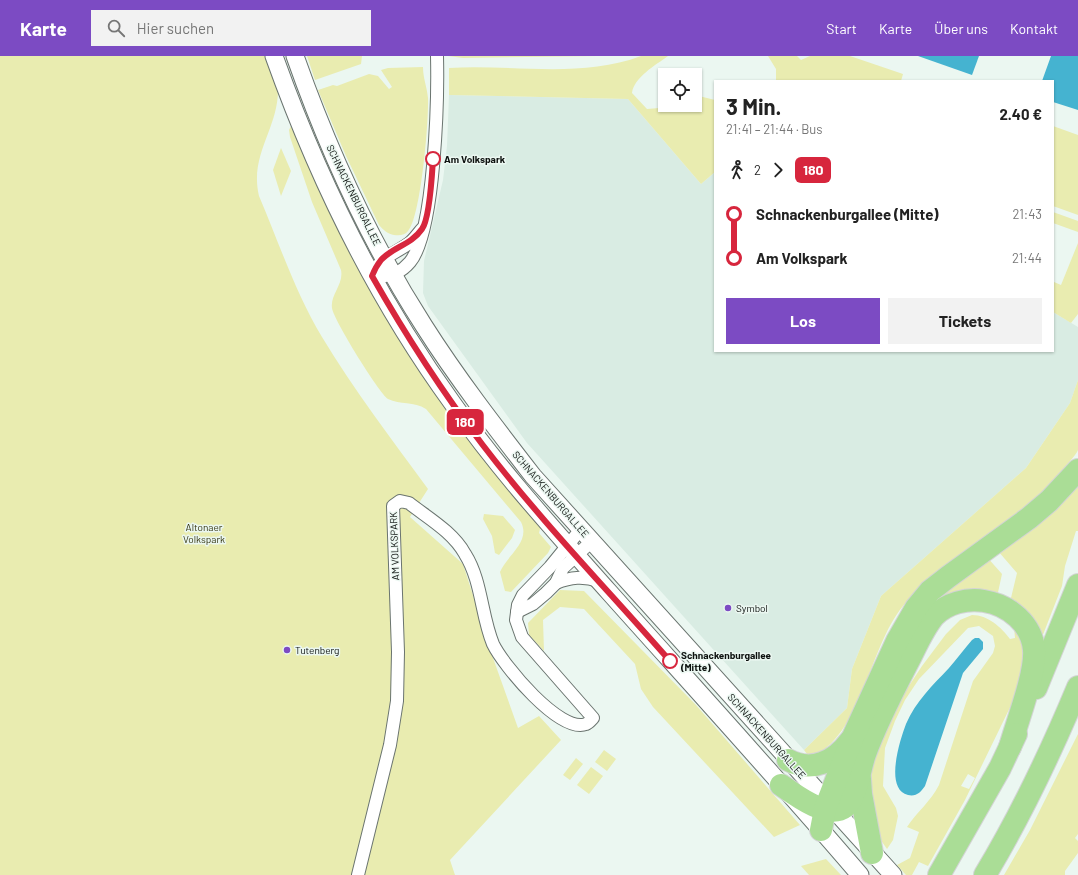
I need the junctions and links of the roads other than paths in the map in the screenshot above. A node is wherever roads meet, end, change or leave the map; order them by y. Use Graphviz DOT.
graph roads {
  1 [pos="274,56"];
  2 [pos="295,56"];
  3 [pos="437,56"];
  4 [pos="423,228"];
  5 [pos="384,257"];
  6 [pos="393,275"];
  7 [pos="372,276"];
  8 [pos="1078,470"];
  9 [pos="586,535"];
  10 [pos="572,550"];
  11 [pos="599,581"];
  12 [pos="556,583"];
  13 [pos="1078,585"];
  14 [pos="517,612"];
  15 [pos="1078,687"];
  16 [pos="1078,722"];
  17 [pos="852,739"];
  18 [pos="1010,747"];
  19 [pos="1048,754"];
  20 [pos="788,760"];
  21 [pos="859,774"];
  22 [pos="780,785"];
  23 [pos="827,813"];
  24 [pos="872,853"];
  25 [pos="358,875"];
  26 [pos="860,875"];
  27 [pos="893,875"];
  28 [pos="939,875"];
  29 [pos="985,875"];
  1 -- 7 [label="main road, SCHNACKENBURGALLEE"];
  2 -- 5 [label="main road, SCHNACKENBURGALLEE"];
  3 -- 4 [label="street"];
  4 -- 5 [label="street"];
  4 -- 6 [label="street"];
  5 -- 6 [label="main road, SCHNACKENBURGALLEE"];
  5 -- 7 [label="street"];
  6 -- 7 [label="street"];
  6 -- 9 [label="main road, SCHNACKENBURGALLEE"];
  7 -- 10 [label="main road, SCHNACKENBURGALLEE"];
  8 -- 17 [label="highway"];
  9 -- 10 [label="street, AM VOLKSPARK"];
  9 -- 10 [label="street, AM VOLKSPARK"];
  9 -- 20 [label="main road, SCHNACKENBURGALLEE"];
  10 -- 11 [label="main road, SCHNACKENBURGALLEE"];
  10 -- 12 [label="street, AM VOLKSPARK"];
  10 -- 14 [label="street, AM VOLKSPARK"];
  11 -- 12 [label="street, AM VOLKSPARK"];
  11 -- 22 [label="main road, SCHNACKENBURGALLEE"];
  12 -- 14 [label="street, AM VOLKSPARK"];
  13 -- 18 [label="highway"];
  14 -- 25 [label="street, AM VOLKSPARK"];
  15 -- 19 [label="highway"];
  16 -- 19 [label="highway"];
  17 -- 20 [label="highway"];
  17 -- 23 [label="highway"];
  18 -- 21 [label="highway"];
  18 -- 28 [label="highway"];
  19 -- 29 [label="highway"];
  20 -- 23 [label="main road, SCHNACKENBURGALLEE"];
  21 -- 23 [label="highway"];
  21 -- 24 [label="highway"];
  22 -- 23 [label="highway"];
  23 -- 24 [label="main road, SCHNACKENBURGALLEE"];
  23 -- 26 [label="main road, SCHNACKENBURGALLEE"];
  24 -- 27 [label="main road, SCHNACKENBURGALLEE"];
}
